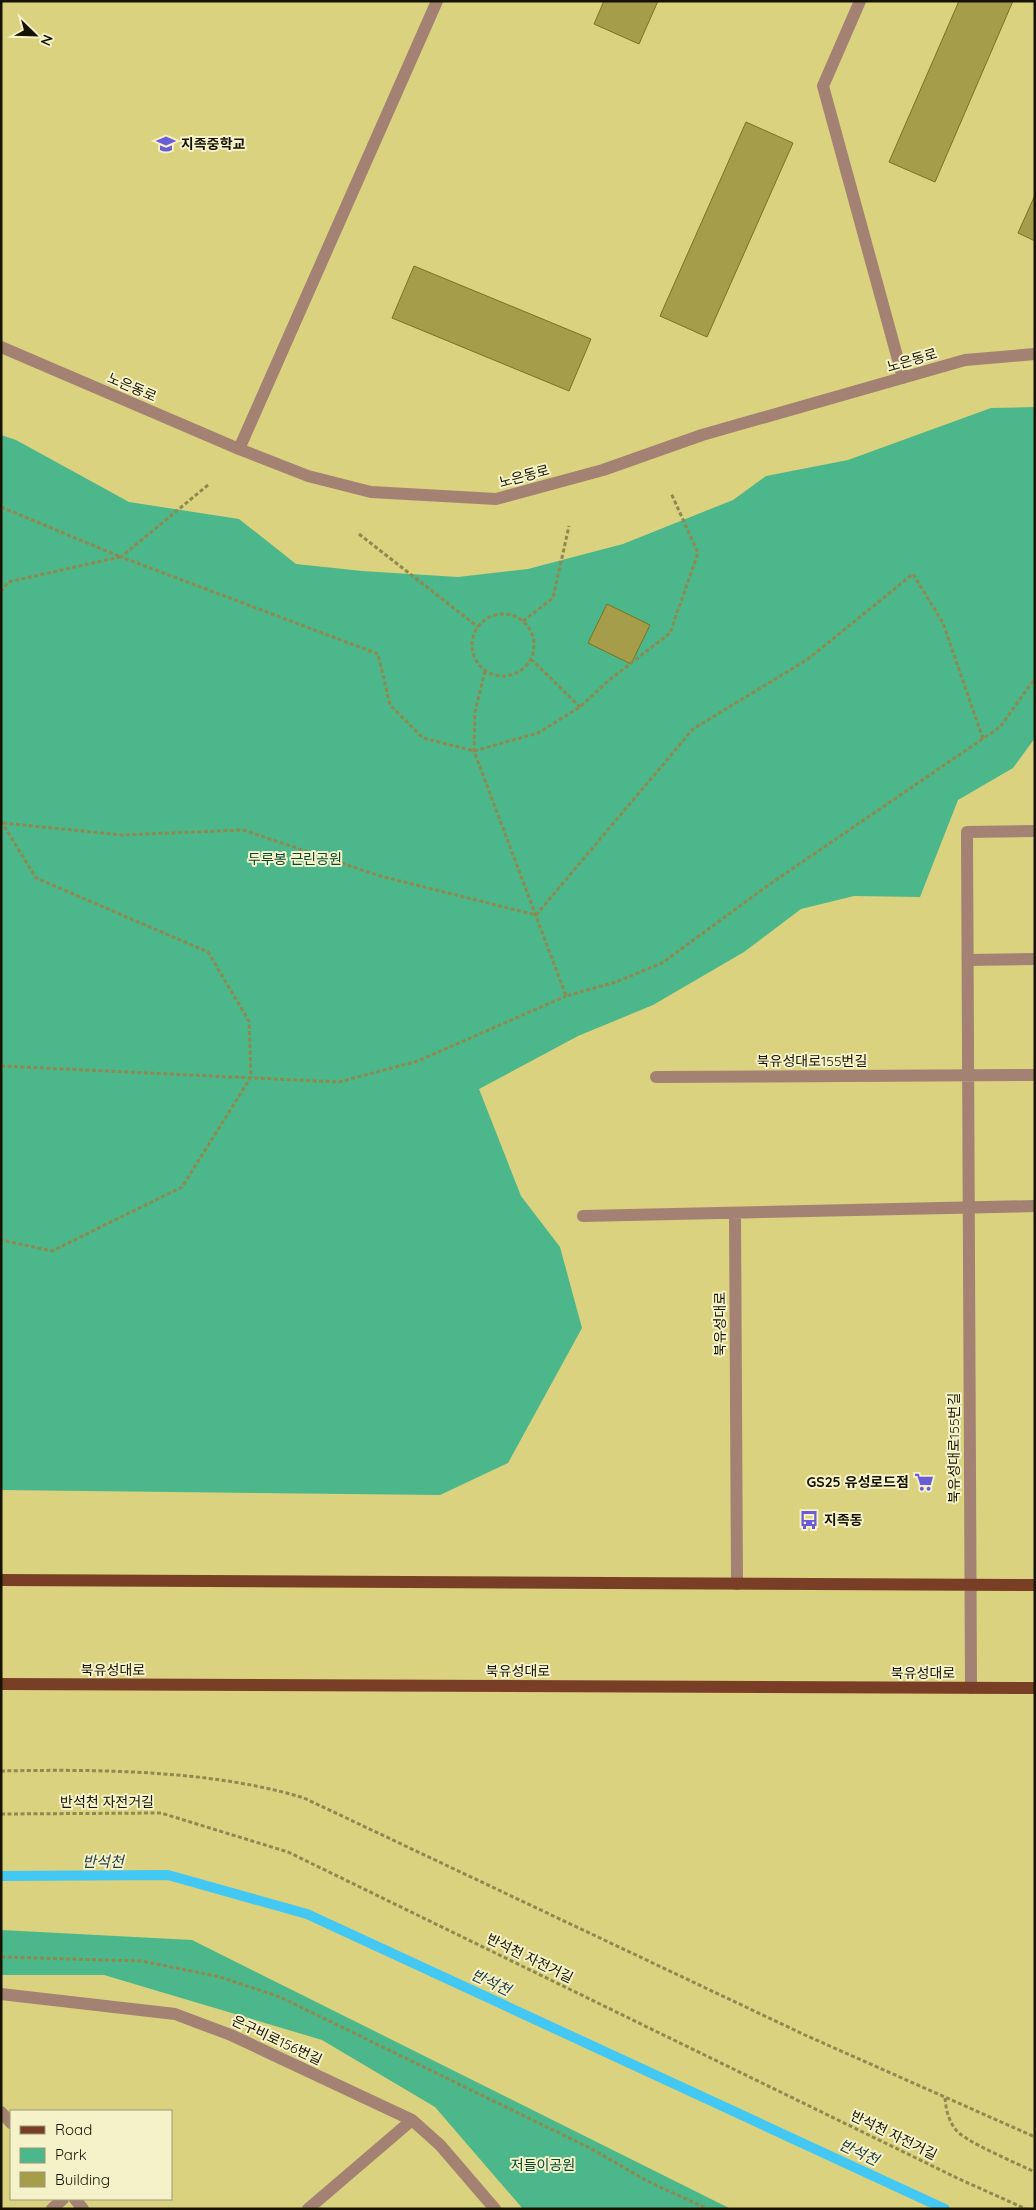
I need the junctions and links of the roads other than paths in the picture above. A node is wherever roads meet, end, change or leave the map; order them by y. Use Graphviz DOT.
graph roads {
  1 [pos="437,1"];
  2 [pos="860,1"];
  3 [pos="1,347"];
  4 [pos="1035,354"];
  5 [pos="903,378"];
  6 [pos="239,449"];
  7 [pos="1035,831"];
  8 [pos="1035,959"];
  9 [pos="968,960"];
  10 [pos="968,1075"];
  11 [pos="1035,1075"];
  12 [pos="656,1077"];
  13 [pos="1035,1206"];
  14 [pos="969,1207"];
  15 [pos="735,1213"];
  16 [pos="583,1216"];
  17 [pos="1,1580"];
  18 [pos="737,1584"];
  19 [pos="970,1585"];
  20 [pos="1035,1586"];
  21 [pos="1,1684"];
  22 [pos="971,1688"];
  23 [pos="1035,1688"];
  24 [pos="1,1994"];
  25 [pos="1,2112"];
  26 [pos="412,2120"];
  27 [pos="10,2123"];
  28 [pos="63,2200"];
  29 [pos="52,2209"];
  30 [pos="308,2209"];
  31 [pos="496,2209"];
  1 -- 6 [label="street"];
  2 -- 5 [label="street"];
  3 -- 6 [label="street, 노은동로"];
  4 -- 5 [label="street, 노은동로"];
  5 -- 6 [label="street, 노은동로"];
  7 -- 9 [label="street, 북유성대로155번길"];
  8 -- 9 [label="street"];
  9 -- 10 [label="street, 북유성대로155번길"];
  10 -- 11 [label="street, 북유성대로155번길"];
  10 -- 12 [label="street, 북유성대로155번길"];
  10 -- 14 [label="street, 북유성대로155번길"];
  13 -- 14 [label="street"];
  14 -- 15 [label="street"];
  14 -- 19 [label="street, 북유성대로155번길"];
  15 -- 16 [label="street"];
  15 -- 18 [label="street, 북유성대로"];
  17 -- 18 [label="main road"];
  18 -- 19 [label="main road"];
  19 -- 20 [label="main road"];
  19 -- 22 [label="street, 북유성대로155번길"];
  21 -- 22 [label="main road, 북유성대로"];
  22 -- 23 [label="main road, 북유성대로"];
  24 -- 26 [label="street, 은구비로156번길"];
  25 -- 27 [label="street"];
  26 -- 30 [label="street"];
  26 -- 31 [label="street, 은구비로156번길"];
  28 -- 29 [label="street"];
}
